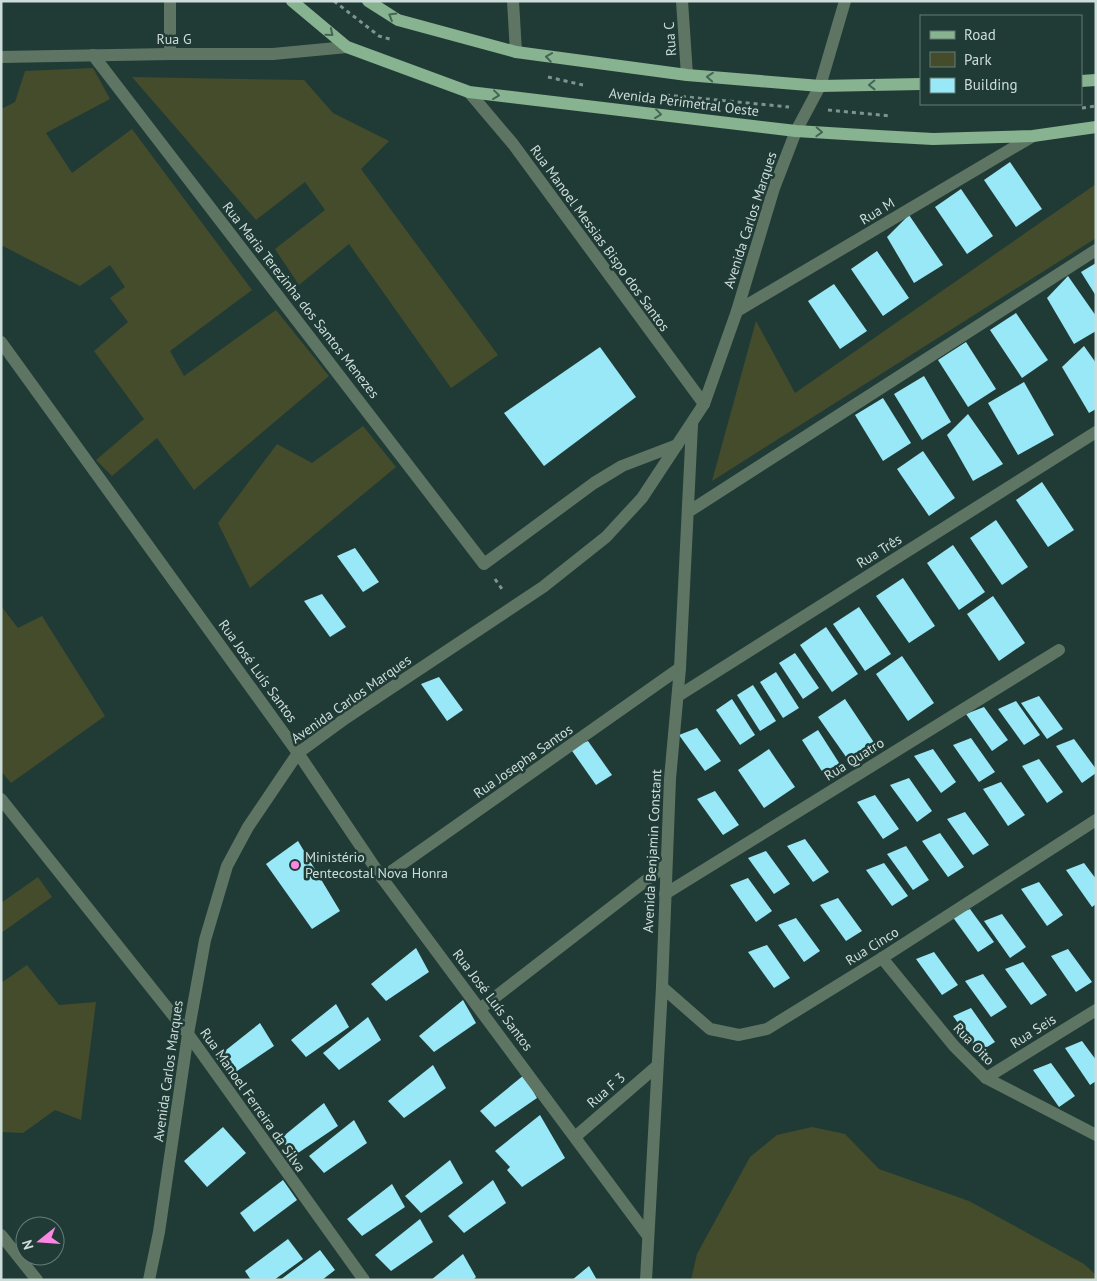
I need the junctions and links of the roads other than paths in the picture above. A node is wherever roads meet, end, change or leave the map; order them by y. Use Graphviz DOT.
graph roads {
  1 [pos="170,1"];
  2 [pos="292,1"];
  3 [pos="368,1"];
  4 [pos="513,1"];
  5 [pos="682,1"];
  6 [pos="845,1"];
  7 [pos="347,47"];
  8 [pos="516,52"];
  9 [pos="170,54"];
  10 [pos="93,55"];
  11 [pos="1,58"];
  12 [pos="687,75"];
  13 [pos="1096,80"];
  14 [pos="1082,81"];
  15 [pos="920,84"];
  16 [pos="820,86"];
  17 [pos="469,92"];
  18 [pos="1096,127"];
  19 [pos="796,130"];
  20 [pos="1033,136"];
  21 [pos="1096,250"];
  22 [pos="737,311"];
  23 [pos="1,342"];
  24 [pos="704,404"];
  25 [pos="692,425"];
  26 [pos="1096,432"];
  27 [pos="677,445"];
  28 [pos="688,512"];
  29 [pos="1059,650"];
  30 [pos="680,668"];
  31 [pos="678,696"];
  32 [pos="298,753"];
  33 [pos="1,800"];
  34 [pos="1096,820"];
  35 [pos="666,865"];
  36 [pos="382,878"];
  37 [pos="665,894"];
  38 [pos="882,958"];
  39 [pos="662,987"];
  40 [pos="481,1008"];
  41 [pos="1096,1010"];
  42 [pos="188,1034"];
  43 [pos="657,1066"];
  44 [pos="986,1078"];
  45 [pos="1096,1135"];
  46 [pos="575,1137"];
  47 [pos="1,1235"];
  48 [pos="648,1236"];
  49 [pos="37,1280"];
  50 [pos="150,1280"];
  51 [pos="364,1280"];
  52 [pos="646,1280"];
  1 -- 9 [label="street"];
  2 -- 7 [label="main road, Avenida Perimetral Oeste, one-way"];
  8 -- 3 [label="main road, Avenida Perimetral Oeste, one-way"];
  4 -- 8 [label="street"];
  5 -- 12 [label="street, Rua C"];
  6 -- 16 [label="street, Avenida Carlos Marques"];
  7 -- 9 [label="street, Rua G"];
  7 -- 17 [label="main road, Avenida Perimetral Oeste"];
  12 -- 8 [label="main road, Avenida Perimetral Oeste, one-way"];
  9 -- 10 [label="street, Rua G"];
  10 -- 11 [label="street, Rua G"];
  10 -- 27 [label="street, Rua Maria Terezinha dos Santos Menezes"];
  16 -- 12 [label="main road, Avenida Perimetral Oeste, one-way"];
  13 -- 14 [label="main road"];
  15 -- 16 [label="main road, Avenida Perimetral Oeste, one-way"];
  16 -- 19 [label="street, Avenida Carlos Marques"];
  17 -- 19 [label="main road, Avenida Perimetral Oeste, one-way"];
  17 -- 24 [label="street, Rua Manoel Messias Bispo dos Santos"];
  18 -- 20 [label="main road, Avenida Perimetral Oeste"];
  19 -- 20 [label="main road, Avenida Perimetral Oeste, one-way"];
  19 -- 22 [label="street, Avenida Carlos Marques"];
  20 -- 22 [label="street, Rua M"];
  21 -- 28 [label="street"];
  22 -- 24 [label="street, Avenida Carlos Marques"];
  23 -- 32 [label="street, Rua José Luís Santos"];
  24 -- 25 [label="street, Avenida Carlos Marques"];
  25 -- 27 [label="street, Avenida Carlos Marques"];
  25 -- 28 [label="street, Avenida Benjamin Constant"];
  26 -- 31 [label="street, Rua Três"];
  27 -- 32 [label="street, Avenida Carlos Marques"];
  28 -- 30 [label="street, Avenida Benjamin Constant"];
  29 -- 37 [label="street, Rua Quatro"];
  30 -- 31 [label="street, Avenida Benjamin Constant"];
  30 -- 36 [label="street, Rua Josepha Santos"];
  31 -- 35 [label="street, Avenida Benjamin Constant"];
  32 -- 36 [label="street, Rua José Luís Santos"];
  32 -- 42 [label="street, Avenida Carlos Marques"];
  33 -- 42 [label="street, Rua Manoel Ferreira da Silva"];
  34 -- 38 [label="street, Rua Cinco"];
  35 -- 37 [label="street, Avenida Benjamin Constant"];
  35 -- 40 [label="street"];
  36 -- 40 [label="street, Rua José Luís Santos"];
  37 -- 39 [label="street, Avenida Benjamin Constant"];
  38 -- 39 [label="street, Rua Cinco"];
  38 -- 44 [label="street, Rua Oito"];
  39 -- 43 [label="street, Avenida Benjamin Constant"];
  40 -- 46 [label="street, Rua José Luís Santos"];
  41 -- 44 [label="street, Rua Seis"];
  42 -- 50 [label="street, Avenida Carlos Marques"];
  42 -- 51 [label="street, Rua Manoel Ferreira da Silva"];
  43 -- 46 [label="street, Rua F 3"];
  43 -- 48 [label="street, Avenida Benjamin Constant"];
  44 -- 45 [label="street, Rua Oito"];
  46 -- 48 [label="street, Rua José Luís Santos"];
  47 -- 49 [label="street"];
  48 -- 52 [label="street, Avenida Benjamin Constant"];
}
